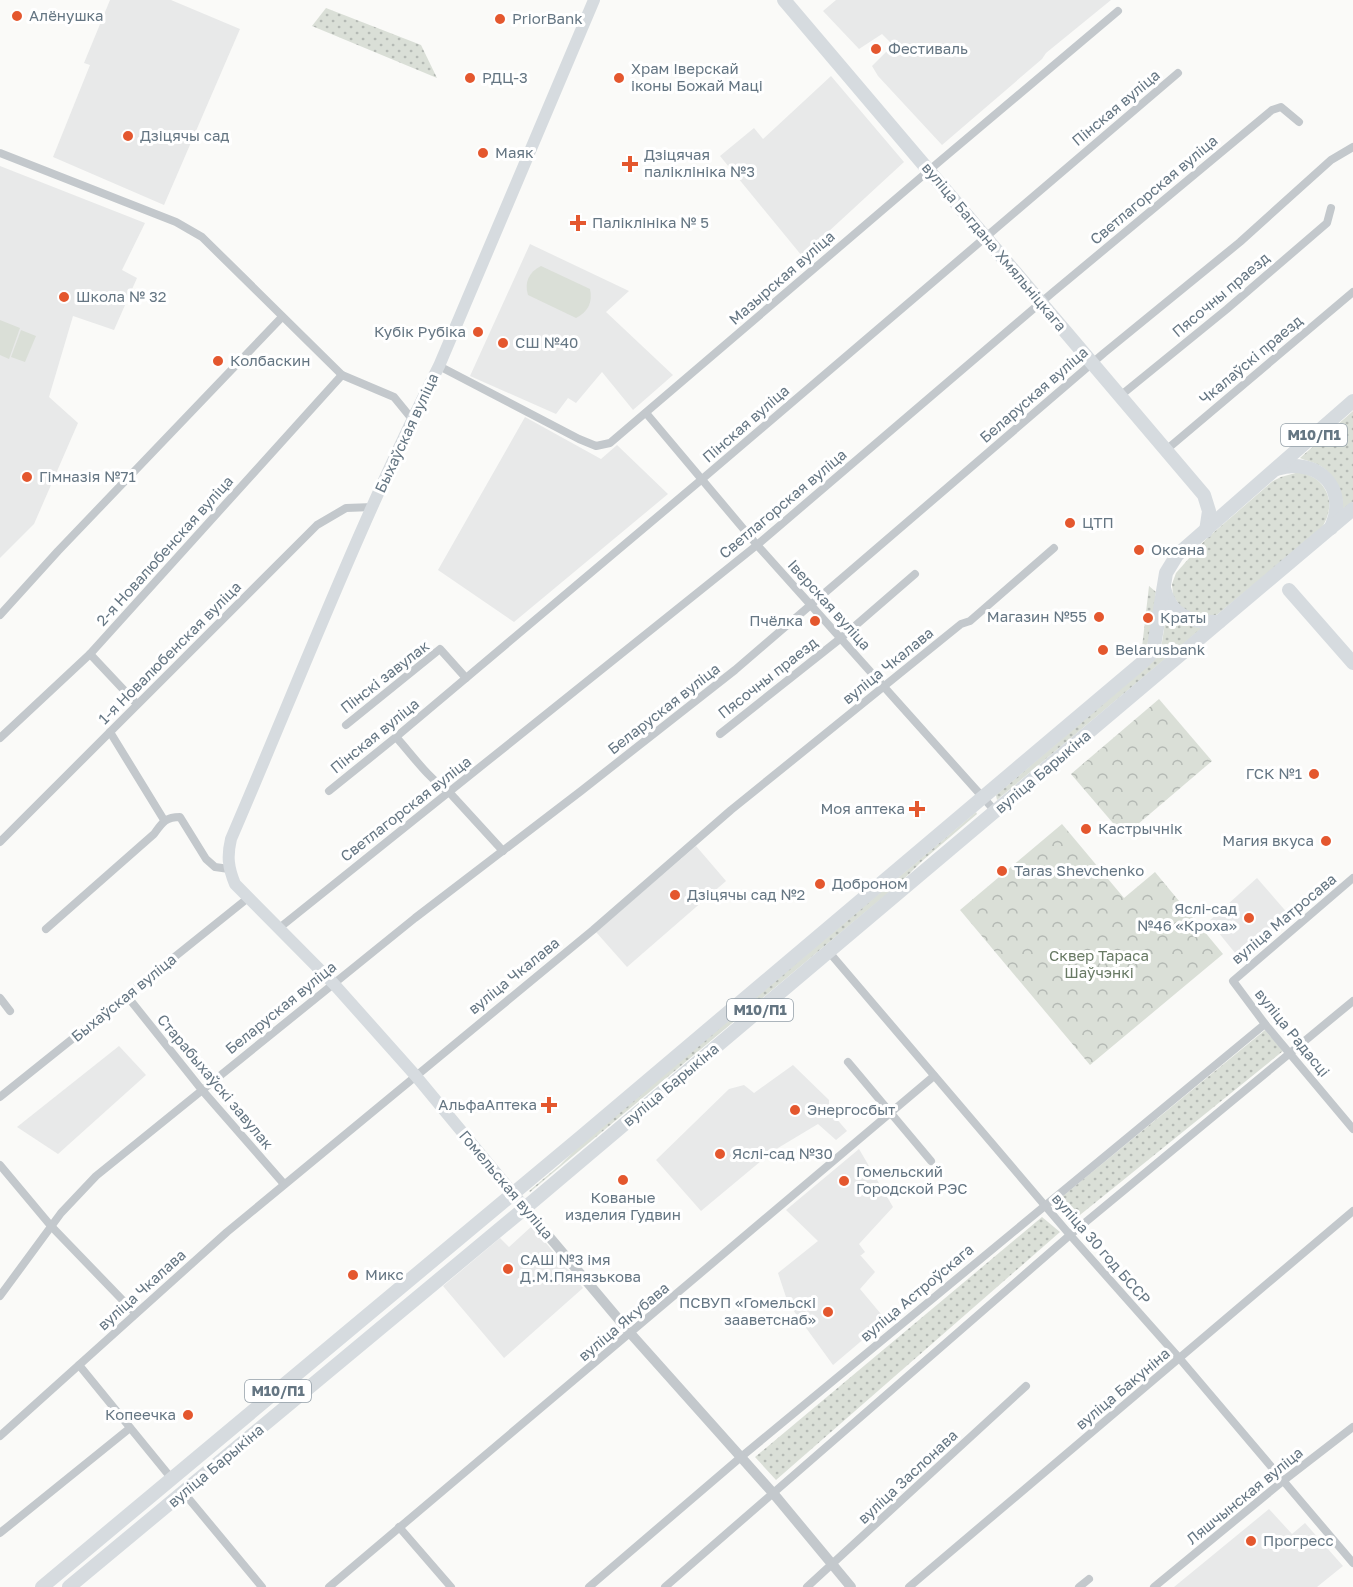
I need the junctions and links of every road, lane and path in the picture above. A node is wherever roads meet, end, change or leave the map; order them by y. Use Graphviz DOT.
graph roads {
  1 [pos="594,0"];
  2 [pos="784,0"];
  3 [pos="1118,11"];
  4 [pos="1178,73"];
  5 [pos="1299,122"];
  6 [pos="1353,147"];
  7 [pos="0,153"];
  8 [pos="929,170"];
  9 [pos="1331,208"];
  10 [pos="985,237"];
  11 [pos="1353,292"];
  12 [pos="1041,303"];
  13 [pos="282,317"];
  14 [pos="1092,363"];
  15 [pos="439,366"];
  16 [pos="342,375"];
  17 [pos="1120,396"];
  18 [pos="1353,400"];
  19 [pos="646,413"];
  20 [pos="412,419"];
  21 [pos="1166,450"];
  22 [pos="1275,470"];
  23 [pos="701,480"];
  24 [pos="1204,495"];
  25 [pos="1241,500"];
  26 [pos="373,507"];
  27 [pos="1353,509"];
  28 [pos="1331,528"];
  29 [pos="1206,531"];
  30 [pos="757,545"];
  31 [pos="1054,548"];
  32 [pos="1301,553"];
  33 [pos="915,574"];
  34 [pos="1164,584"];
  35 [pos="1290,590"];
  36 [pos="1253,592"];
  37 [pos="811,603"];
  38 [pos="0,615"];
  39 [pos="1219,622"];
  40 [pos="841,638"];
  41 [pos="90,654"];
  42 [pos="1353,663"];
  43 [pos="466,678"];
  44 [pos="884,687"];
  45 [pos="137,704"];
  46 [pos="346,725"];
  47 [pos="110,732"];
  48 [pos="720,734"];
  49 [pos="396,737"];
  50 [pos="0,738"];
  51 [pos="329,791"];
  52 [pos="449,792"];
  53 [pos="983,798"];
  54 [pos="996,812"];
  55 [pos="164,820"];
  56 [pos="0,842"];
  57 [pos="503,851"];
  58 [pos="229,869"];
  59 [pos="1353,878"];
  60 [pos="248,898"];
  61 [pos="46,928"];
  62 [pos="278,929"];
  63 [pos="829,952"];
  64 [pos="1233,981"];
  65 [pos="333,983"];
  66 [pos="127,996"];
  67 [pos="0,998"];
  68 [pos="1353,1001"];
  69 [pos="10,1011"];
  70 [pos="1265,1024"];
  71 [pos="1290,1053"];
  72 [pos="848,1062"];
  73 [pos="415,1075"];
  74 [pos="934,1076"];
  75 [pos="202,1090"];
  76 [pos="0,1097"];
  77 [pos="892,1113"];
  78 [pos="1353,1129"];
  79 [pos="931,1161"];
  80 [pos="0,1165"];
  81 [pos="285,1184"];
  82 [pos="513,1193"];
  83 [pos="1044,1205"];
  84 [pos="525,1208"];
  85 [pos="1353,1211"];
  86 [pos="51,1226"];
  87 [pos="1070,1235"];
  88 [pos="0,1296"];
  89 [pos="135,1313"];
  90 [pos="631,1334"];
  91 [pos="1180,1359"];
  92 [pos="79,1365"];
  93 [pos="1026,1386"];
  94 [pos="1353,1427"];
  95 [pos="130,1428"];
  96 [pos="0,1436"];
  97 [pos="741,1457"];
  98 [pos="172,1479"];
  99 [pos="1283,1480"];
  100 [pos="184,1492"];
  101 [pos="773,1493"];
  102 [pos="399,1527"];
  103 [pos="0,1533"];
  104 [pos="1353,1563"];
  105 [pos="832,1565"];
  106 [pos="1089,1579"];
  107 [pos="42,1587"];
  108 [pos="69,1587"];
  109 [pos="262,1587"];
  110 [pos="330,1587"];
  111 [pos="451,1587"];
  112 [pos="589,1587"];
  113 [pos="666,1587"];
  114 [pos="807,1587"];
  115 [pos="851,1587"];
  116 [pos="909,1587"];
  117 [pos="1079,1587"];
  118 [pos="1154,1587"];
  1 -- 15 [label="main road, Быхаўская вуліца"];
  2 -- 8 [label="main road, вуліца Багдана Хмяльніцкага"];
  3 -- 8 [label="street, Мазырская вуліца"];
  4 -- 10 [label="street, Пінская вуліца"];
  5 -- 12 [label="street, Светлагорская вуліца"];
  6 -- 14 [label="street, Беларуская вуліца"];
  7 -- 13 [label="street"];
  8 -- 10 [label="main road, вуліца Багдана Хмяльніцкага"];
  8 -- 19 [label="street, Мазырская вуліца"];
  9 -- 17 [label="street, Пясочны праезд"];
  10 -- 12 [label="main road, вуліца Багдана Хмяльніцкага"];
  10 -- 23 [label="street, Пінская вуліца"];
  11 -- 21 [label="street, Чкалаўскі праезд"];
  12 -- 14 [label="main road, вуліца Багдана Хмяльніцкага"];
  12 -- 30 [label="street, Светлагорская вуліца"];
  13 -- 16 [label="street"];
  13 -- 38 [label="street"];
  14 -- 17 [label="main road, вуліца Багдана Хмяльніцкага"];
  14 -- 37 [label="street, Беларуская вуліца"];
  15 -- 19 [label="street, Мазырская вуліца"];
  15 -- 20 [label="main road, Быхаўская вуліца"];
  16 -- 20 [label="street"];
  16 -- 41 [label="street, 2-я Новалюбенская вуліца"];
  17 -- 21 [label="main road, вуліца Багдана Хмяльніцкага"];
  18 -- 22 [label="main road, М10/П1"];
  19 -- 23 [label="street, Іверская вуліца"];
  20 -- 26 [label="main road, Быхаўская вуліца"];
  21 -- 24 [label="main road, вуліца Багдана Хмяльніцкага"];
  22 -- 25 [label="main road, М10/П1"];
  22 -- 28 [label="main road, М10/П1"];
  23 -- 30 [label="street, Іверская вуліца"];
  23 -- 43 [label="street, Пінская вуліца"];
  24 -- 25 [label="main road"];
  24 -- 29 [label="main road"];
  25 -- 29 [label="main road, М10/П1"];
  26 -- 45 [label="street, 1-я Новалюбенская вуліца"];
  26 -- 58 [label="main road, Быхаўская вуліца"];
  27 -- 28 [label="main road, вуліца Барыкіна / М10/П1"];
  28 -- 32 [label="main road, вуліца Барыкіна / М10/П1"];
  29 -- 34 [label="main road, вуліца Барыкіна / М10/П1"];
  30 -- 37 [label="street, Іверская вуліца"];
  30 -- 52 [label="street, Светлагорская вуліца"];
  31 -- 44 [label="street, вуліца Чкалава"];
  32 -- 35 [label="main road"];
  32 -- 36 [label="main road, вуліца Барыкіна / М10/П1"];
  33 -- 40 [label="street, Пясочны праезд"];
  34 -- 39 [label="main road"];
  34 -- 53 [label="main road, вуліца Барыкіна / М10/П1"];
  35 -- 36 [label="main road"];
  35 -- 42 [label="main road"];
  36 -- 39 [label="main road, вуліца Барыкіна / М10/П1"];
  37 -- 40 [label="street, Іверская вуліца"];
  37 -- 57 [label="street, Беларуская вуліца"];
  39 -- 54 [label="main road, вуліца Барыкіна / М10/П1"];
  40 -- 44 [label="street, Іверская вуліца"];
  40 -- 48 [label="street, Пясочны праезд"];
  41 -- 45 [label="street"];
  41 -- 50 [label="street, 2-я Новалюбенская вуліца"];
  43 -- 46 [label="street, Пінскі завулак"];
  43 -- 49 [label="street, Пінская вуліца"];
  44 -- 53 [label="street, Іверская вуліца"];
  44 -- 73 [label="street, вуліца Чкалава"];
  45 -- 47 [label="street, 1-я Новалюбенская вуліца"];
  47 -- 55 [label="street"];
  47 -- 56 [label="street, 1-я Новалюбенская вуліца"];
  49 -- 51 [label="street, Пінская вуліца"];
  49 -- 52 [label="street"];
  52 -- 57 [label="street"];
  52 -- 62 [label="street, Светлагорская вуліца"];
  53 -- 54 [label="street, Іверская вуліца"];
  53 -- 82 [label="main road, вуліца Барыкіна / М10/П1"];
  54 -- 63 [label="main road, вуліца Барыкіна / М10/П1"];
  55 -- 58 [label="street"];
  55 -- 61 [label="street"];
  57 -- 65 [label="street, Беларуская вуліца"];
  58 -- 60 [label="main road, Гомельская вуліца"];
  59 -- 64 [label="street, вуліца Матросава"];
  60 -- 62 [label="main road, Гомельская вуліца"];
  60 -- 66 [label="street, Быхаўская вуліца"];
  62 -- 65 [label="main road, Гомельская вуліца"];
  63 -- 74 [label="street, вуліца 30 год БССР"];
  63 -- 84 [label="main road, вуліца Барыкіна / М10/П1"];
  64 -- 70 [label="street, вуліца Радасці"];
  65 -- 73 [label="main road, Гомельская вуліца"];
  65 -- 75 [label="street, Беларуская вуліца"];
  66 -- 75 [label="street, Старабыхаўскі завулак"];
  66 -- 76 [label="street, Быхаўская вуліца"];
  67 -- 69 [label="street"];
  68 -- 71 [label="street"];
  70 -- 71 [label="street, вуліца Радасці"];
  70 -- 83 [label="street, вуліца Астроўскага"];
  71 -- 78 [label="street, вуліца Радасці"];
  71 -- 87 [label="street"];
  72 -- 77 [label="street"];
  73 -- 81 [label="street, вуліца Чкалава"];
  73 -- 82 [label="main road, Гомельская вуліца"];
  74 -- 77 [label="street, вуліца Якубава"];
  74 -- 83 [label="street, вуліца 30 год БССР"];
  75 -- 81 [label="street, Старабыхаўскі завулак"];
  75 -- 86 [label="street, Беларуская вуліца"];
  77 -- 79 [label="street"];
  77 -- 90 [label="street, вуліца Якубава"];
  80 -- 86 [label="street"];
  81 -- 89 [label="street, вуліца Чкалава"];
  82 -- 84 [label="main road, Гомельская вуліца"];
  82 -- 98 [label="main road, вуліца Барыкіна / М10/П1"];
  83 -- 87 [label="street, вуліца 30 год БССР"];
  83 -- 97 [label="street, вуліца Астроўскага"];
  84 -- 90 [label="street, Гомельская вуліца"];
  84 -- 100 [label="main road, вуліца Барыкіна / М10/П1"];
  85 -- 91 [label="street, вуліца Бакуніна"];
  86 -- 88 [label="street, Беларуская вуліца"];
  86 -- 89 [label="street"];
  87 -- 91 [label="street, вуліца 30 год БССР"];
  87 -- 101 [label="street"];
  89 -- 92 [label="street, вуліца Чкалава"];
  90 -- 97 [label="street, Гомельская вуліца"];
  90 -- 102 [label="street, вуліца Якубава"];
  91 -- 99 [label="street, вуліца 30 год БССР"];
  91 -- 116 [label="street, вуліца Бакуніна"];
  92 -- 95 [label="street"];
  92 -- 96 [label="street, вуліца Чкалава"];
  93 -- 105 [label="street, вуліца Заслонава"];
  94 -- 99 [label="street, Ляшчынская вуліца"];
  95 -- 98 [label="street"];
  95 -- 103 [label="street"];
  97 -- 101 [label="street, Гомельская вуліца"];
  97 -- 112 [label="street, вуліца Астроўскага"];
  98 -- 107 [label="main road, вуліца Барыкіна / М10/П1"];
  99 -- 104 [label="street, вуліца 30 год БССР"];
  99 -- 118 [label="street, Ляшчынская вуліца"];
  100 -- 108 [label="main road, вуліца Барыкіна / М10/П1"];
  100 -- 109 [label="street"];
  101 -- 105 [label="street, Гомельская вуліца"];
  101 -- 113 [label="street"];
  102 -- 110 [label="street, вуліца Якубава"];
  102 -- 111 [label="street"];
  105 -- 114 [label="street, вуліца Заслонава"];
  105 -- 115 [label="street, Гомельская вуліца"];
  106 -- 117 [label="street"];
}
